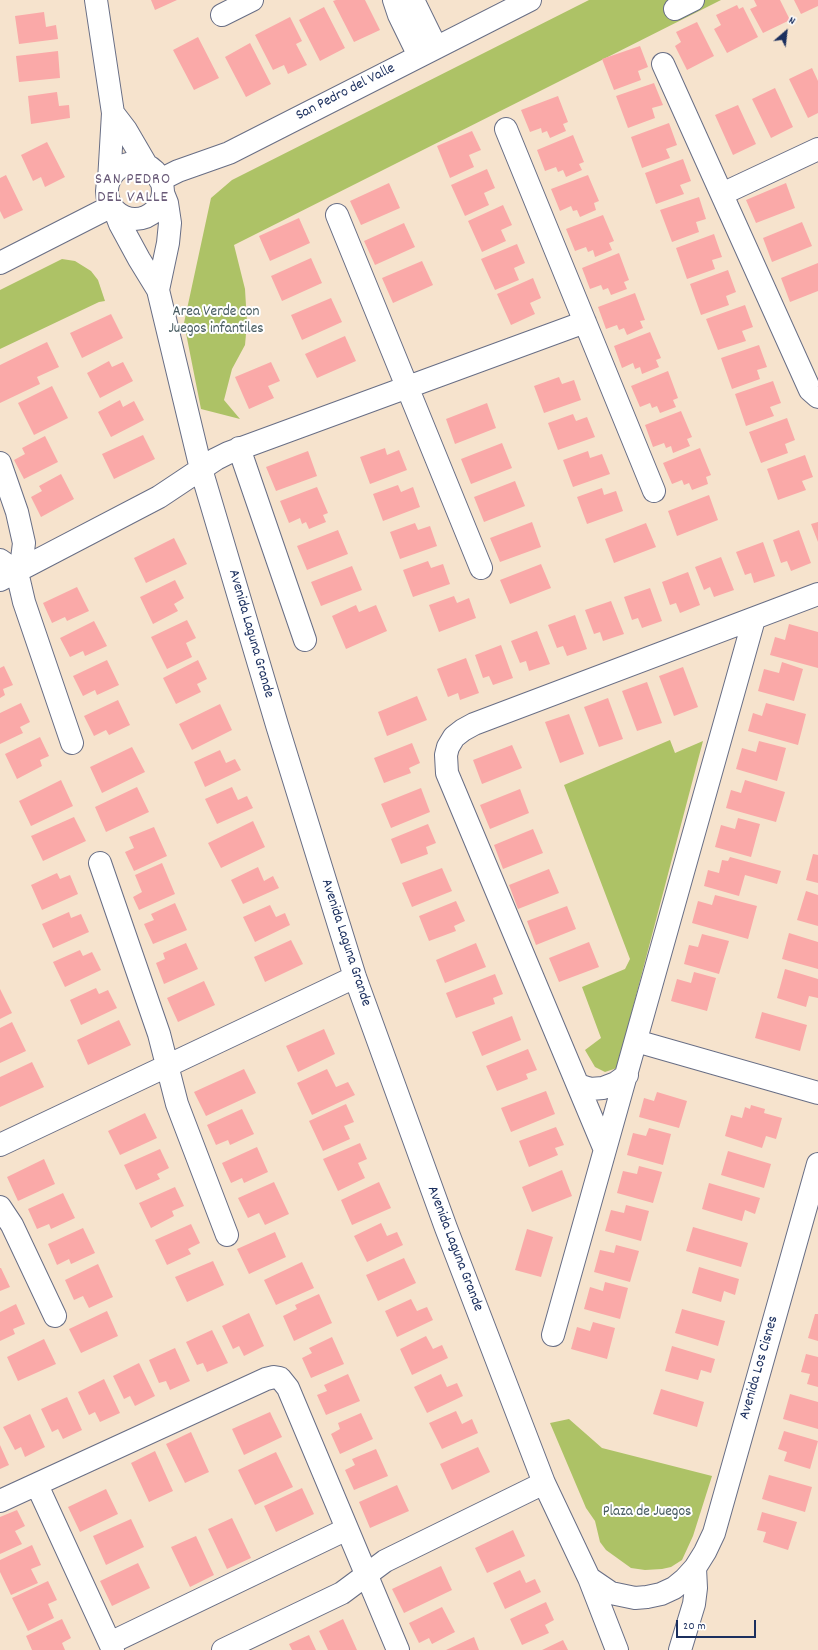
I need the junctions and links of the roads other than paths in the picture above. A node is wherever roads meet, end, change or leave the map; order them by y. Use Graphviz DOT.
graph roads {
  1 [pos="96,0"];
  2 [pos="252,0"];
  3 [pos="394,0"];
  4 [pos="413,0"];
  5 [pos="530,0"];
  6 [pos="222,15"];
  7 [pos="428,51"];
  8 [pos="663,64"];
  9 [pos="113,113"];
  10 [pos="506,129"];
  11 [pos="818,149"];
  12 [pos="157,180"];
  13 [pos="109,181"];
  14 [pos="722,194"];
  15 [pos="114,208"];
  16 [pos="336,215"];
  17 [pos="0,263"];
  18 [pos="158,290"];
  19 [pos="585,322"];
  20 [pos="407,387"];
  21 [pos="818,397"];
  22 [pos="239,448"];
  23 [pos="0,463"];
  24 [pos="201,469"];
  25 [pos="654,491"];
  26 [pos="481,568"];
  27 [pos="6,571"];
  28 [pos="818,594"];
  29 [pos="754,618"];
  30 [pos="305,640"];
  31 [pos="72,743"];
  32 [pos="100,863"];
  33 [pos="355,977"];
  34 [pos="636,1041"];
  35 [pos="167,1066"];
  36 [pos="626,1075"];
  37 [pos="578,1085"];
  38 [pos="818,1093"];
  39 [pos="0,1146"];
  40 [pos="605,1150"];
  41 [pos="818,1164"];
  42 [pos="0,1206"];
  43 [pos="227,1235"];
  44 [pos="55,1316"];
  45 [pos="553,1335"];
  46 [pos="544,1483"];
  47 [pos="37,1485"];
  48 [pos="0,1502"];
  49 [pos="347,1529"];
  50 [pos="695,1568"];
  51 [pos="366,1574"];
  52 [pos="589,1578"];
  53 [pos="112,1646"];
  54 [pos="223,1650"];
  55 [pos="398,1650"];
  56 [pos="617,1650"];
  57 [pos="680,1650"];
  1 -- 9 [label="street"];
  2 -- 6 [label="street"];
  3 -- 7 [label="street"];
  4 -- 7 [label="street"];
  5 -- 7 [label="street, San Pedro del Valle"];
  7 -- 12 [label="street, San Pedro del Valle"];
  8 -- 14 [label="street"];
  9 -- 12 [label="street"];
  9 -- 13 [label="street"];
  10 -- 19 [label="street"];
  11 -- 14 [label="street"];
  12 -- 13 [label="street"];
  12 -- 15 [label="street"];
  12 -- 18 [label="street"];
  13 -- 15 [label="street"];
  14 -- 21 [label="street"];
  15 -- 17 [label="street"];
  15 -- 18 [label="street"];
  16 -- 20 [label="street"];
  18 -- 24 [label="street, Avenida Laguna Grande"];
  19 -- 20 [label="street"];
  19 -- 25 [label="street"];
  20 -- 22 [label="street"];
  20 -- 26 [label="street"];
  22 -- 24 [label="street"];
  22 -- 30 [label="street"];
  23 -- 27 [label="street"];
  24 -- 27 [label="street"];
  24 -- 33 [label="street, Avenida Laguna Grande"];
  27 -- 31 [label="street"];
  28 -- 29 [label="street"];
  29 -- 34 [label="street"];
  29 -- 37 [label="street"];
  32 -- 35 [label="street"];
  33 -- 35 [label="street"];
  33 -- 46 [label="street, Avenida Laguna Grande"];
  34 -- 36 [label="street"];
  34 -- 38 [label="street"];
  35 -- 39 [label="street"];
  35 -- 43 [label="street"];
  36 -- 37 [label="street"];
  36 -- 40 [label="street"];
  37 -- 40 [label="street"];
  40 -- 45 [label="street"];
  41 -- 50 [label="street, Avenida Los Cisnes"];
  42 -- 44 [label="street"];
  46 -- 51 [label="street"];
  46 -- 52 [label="street, Avenida Laguna Grande"];
  47 -- 48 [label="street"];
  47 -- 49 [label="street"];
  47 -- 53 [label="street"];
  49 -- 51 [label="street"];
  49 -- 53 [label="street"];
  50 -- 52 [label="street, Avenida Laguna Grande"];
  50 -- 57 [label="street"];
  51 -- 54 [label="street"];
  51 -- 55 [label="street"];
  52 -- 56 [label="street, Avenida Laguna Grande"];
}
